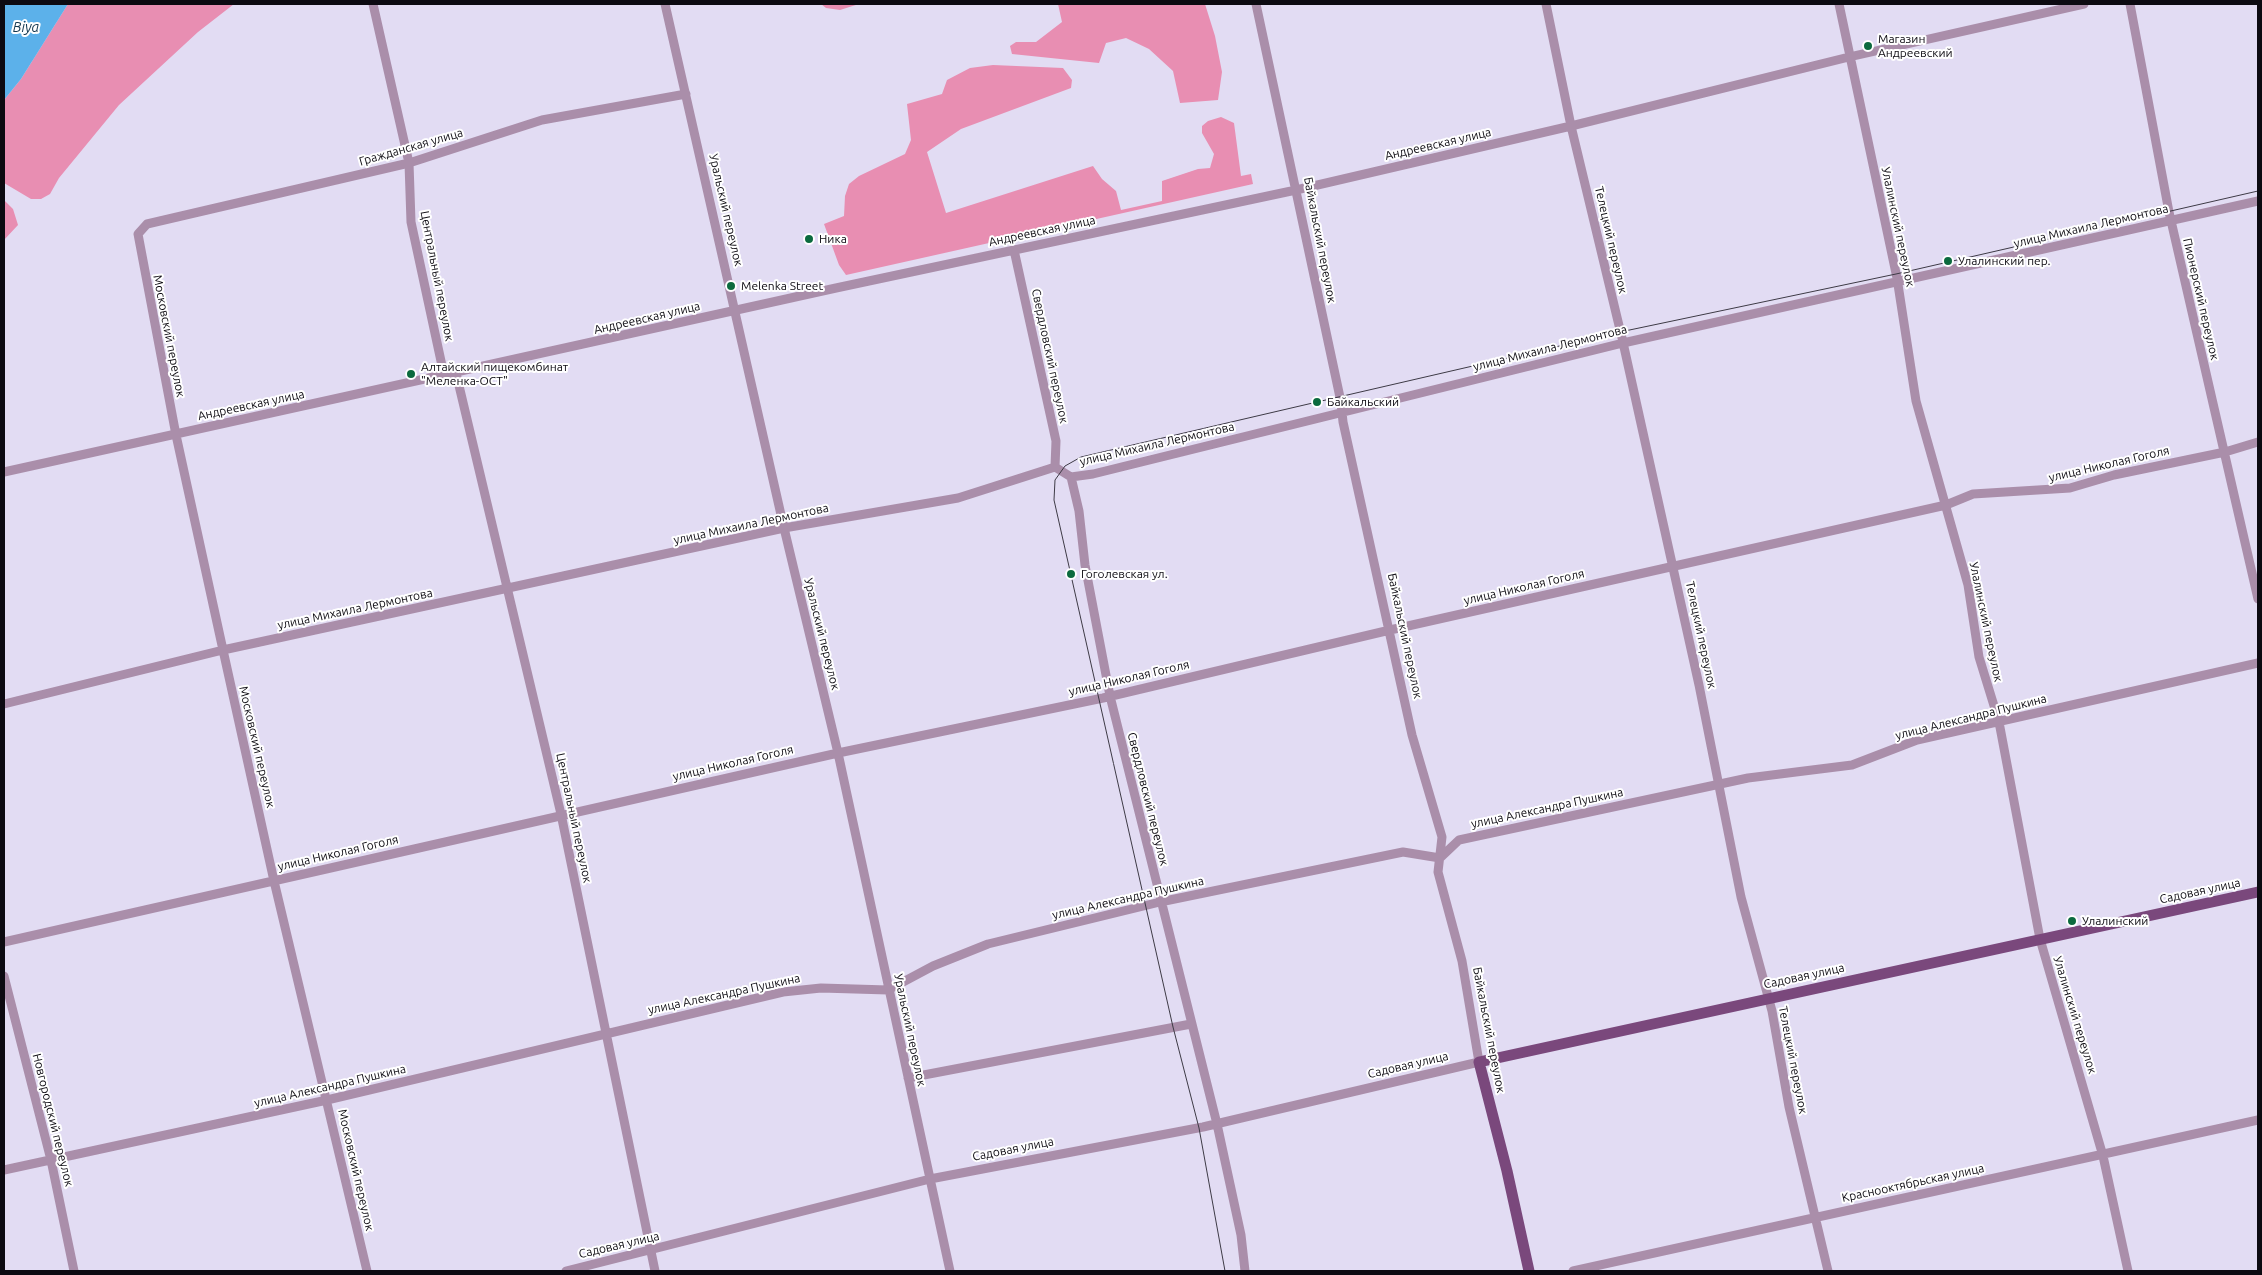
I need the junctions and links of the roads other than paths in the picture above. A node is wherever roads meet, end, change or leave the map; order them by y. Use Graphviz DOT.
graph roads {
  1 [pos="373,4"];
  2 [pos="665,4"];
  3 [pos="1256,4"];
  4 [pos="1546,4"];
  5 [pos="1839,4"];
  6 [pos="2084,4"];
  7 [pos="2130,4"];
  8 [pos="1849,57"];
  9 [pos="686,94"];
  10 [pos="1571,126"];
  11 [pos="409,163"];
  12 [pos="1296,190"];
  13 [pos="2258,201"];
  14 [pos="2171,221"];
  15 [pos="143,226"];
  16 [pos="1014,250"];
  17 [pos="1898,282"];
  18 [pos="736,310"];
  19 [pos="1623,343"];
  20 [pos="456,373"];
  21 [pos="444,376"];
  22 [pos="1343,412"];
  23 [pos="176,435"];
  24 [pos="2258,442"];
  25 [pos="2225,452"];
  26 [pos="1055,467"];
  27 [pos="4,472"];
  28 [pos="1070,476"];
  29 [pos="1946,505"];
  30 [pos="784,528"];
  31 [pos="1673,567"];
  32 [pos="509,588"];
  33 [pos="2258,599"];
  34 [pos="1390,630"];
  35 [pos="223,650"];
  36 [pos="2258,664"];
  37 [pos="1110,696"];
  38 [pos="4,704"];
  39 [pos="1998,722"];
  40 [pos="838,753"];
  41 [pos="1718,784"];
  42 [pos="561,814"];
  43 [pos="1440,858"];
  44 [pos="274,881"];
  45 [pos="2258,892"];
  46 [pos="1160,902"];
  47 [pos="2040,939"];
  48 [pos="4,942"];
  49 [pos="4,976"];
  50 [pos="888,990"];
  51 [pos="1768,998"];
  52 [pos="1191,1024"];
  53 [pos="604,1032"];
  54 [pos="1479,1062"];
  55 [pos="908,1078"];
  56 [pos="327,1100"];
  57 [pos="2258,1120"];
  58 [pos="1217,1124"];
  59 [pos="2103,1156"];
  60 [pos="51,1160"];
  61 [pos="4,1170"];
  62 [pos="930,1179"];
  63 [pos="1815,1217"];
  64 [pos="650,1252"];
  65 [pos="74,1271"];
  66 [pos="367,1271"];
  67 [pos="566,1271"];
  68 [pos="655,1271"];
  69 [pos="950,1271"];
  70 [pos="1245,1271"];
  71 [pos="1529,1271"];
  72 [pos="1573,1271"];
  73 [pos="1828,1271"];
  74 [pos="2128,1271"];
  1 -- 11 [label="street, Центральный переулок"];
  2 -- 9 [label="street, Уральский переулок"];
  3 -- 12 [label="street, Байкальский переулок"];
  4 -- 10 [label="street, Телецкий переулок"];
  5 -- 8 [label="street, Улалинский переулок"];
  6 -- 8 [label="street, Андреевская улица"];
  7 -- 14 [label="street, Пионерский переулок"];
  8 -- 10 [label="street, Андреевская улица"];
  8 -- 17 [label="street, Улалинский переулок"];
  9 -- 11 [label="street, Гражданская улица"];
  9 -- 18 [label="street, Уральский переулок"];
  10 -- 12 [label="street, Андреевская улица"];
  10 -- 19 [label="street, Телецкий переулок"];
  11 -- 15 [label="street, Гражданская улица"];
  11 -- 21 [label="street, Центральный переулок"];
  12 -- 16 [label="street, Андреевская улица"];
  12 -- 22 [label="street, Байкальский переулок"];
  13 -- 14 [label="street, улица Михаила Лермонтова"];
  14 -- 17 [label="street, улица Михаила Лермонтова"];
  14 -- 25 [label="street, Пионерский переулок"];
  15 -- 23 [label="street, Московский переулок"];
  16 -- 18 [label="street, Андреевская улица"];
  16 -- 26 [label="street, Свердловский переулок"];
  17 -- 19 [label="street, улица Михаила Лермонтова"];
  17 -- 29 [label="street, Улалинский переулок"];
  18 -- 20 [label="street, Андреевская улица"];
  18 -- 30 [label="street, Уральский переулок"];
  19 -- 22 [label="street, улица Михаила Лермонтова"];
  19 -- 31 [label="street, Телецкий переулок"];
  20 -- 21 [label="street, Андреевская улица"];
  20 -- 32 [label="street, Центральный переулок"];
  21 -- 23 [label="street, Андреевская улица"];
  22 -- 28 [label="street, улица Михаила Лермонтова"];
  22 -- 34 [label="street, Байкальский переулок"];
  23 -- 27 [label="street, Андреевская улица"];
  23 -- 35 [label="street, Московский переулок"];
  24 -- 25 [label="street, улица Николая Гоголя"];
  25 -- 29 [label="street, улица Николая Гоголя"];
  25 -- 33 [label="street, Пионерский переулок"];
  26 -- 28 [label="street, улица Михаила Лермонтова"];
  26 -- 30 [label="street, улица Михаила Лермонтова"];
  28 -- 37 [label="street, Свердловский переулок"];
  29 -- 31 [label="street, улица Николая Гоголя"];
  29 -- 39 [label="street, Улалинский переулок"];
  30 -- 32 [label="street, улица Михаила Лермонтова"];
  30 -- 40 [label="street, Уральский переулок"];
  31 -- 34 [label="street, улица Николая Гоголя"];
  31 -- 41 [label="street, Телецкий переулок"];
  32 -- 35 [label="street, улица Михаила Лермонтова"];
  32 -- 42 [label="street, Центральный переулок"];
  34 -- 37 [label="street, улица Николая Гоголя"];
  34 -- 43 [label="street, Байкальский переулок"];
  35 -- 38 [label="street, улица Михаила Лермонтова"];
  35 -- 44 [label="street, Московский переулок"];
  36 -- 39 [label="street, улица Александра Пушкина"];
  37 -- 40 [label="street, улица Николая Гоголя"];
  37 -- 46 [label="street, Свердловский переулок"];
  39 -- 41 [label="street, улица Александра Пушкина"];
  39 -- 47 [label="street, Улалинский переулок"];
  40 -- 42 [label="street, улица Николая Гоголя"];
  40 -- 50 [label="street, Уральский переулок"];
  41 -- 43 [label="street, улица Александра Пушкина"];
  41 -- 51 [label="street, Телецкий переулок"];
  42 -- 44 [label="street, улица Николая Гоголя"];
  42 -- 53 [label="street, Центральный переулок"];
  43 -- 46 [label="street, улица Александра Пушкина"];
  43 -- 54 [label="street, Байкальский переулок"];
  44 -- 48 [label="street, улица Николая Гоголя"];
  44 -- 56 [label="street, Московский переулок"];
  45 -- 47 [label="main road, Садовая улица"];
  46 -- 50 [label="street, улица Александра Пушкина"];
  46 -- 52 [label="street, Свердловский переулок"];
  47 -- 51 [label="main road, Садовая улица"];
  47 -- 59 [label="street, Улалинский переулок"];
  49 -- 60 [label="street, Новгородский переулок"];
  50 -- 53 [label="street, улица Александра Пушкина"];
  50 -- 55 [label="street, Уральский переулок"];
  51 -- 54 [label="main road, Садовая улица"];
  51 -- 63 [label="street, Телецкий переулок"];
  52 -- 55 [label="street"];
  52 -- 58 [label="street, Свердловский переулок"];
  53 -- 56 [label="street, улица Александра Пушкина"];
  53 -- 64 [label="street, Центральный переулок"];
  54 -- 58 [label="street, Садовая улица"];
  54 -- 71 [label="main road, Байкальский переулок"];
  55 -- 62 [label="street, Уральский переулок"];
  56 -- 60 [label="street, улица Александра Пушкина"];
  56 -- 66 [label="street, Московский переулок"];
  57 -- 59 [label="street, Краснооктябрьская улица"];
  58 -- 62 [label="street, Садовая улица"];
  58 -- 70 [label="street, Свердловский переулок"];
  59 -- 63 [label="street, Краснооктябрьская улица"];
  59 -- 74 [label="street, Улалинский переулок"];
  60 -- 61 [label="street, улица Александра Пушкина"];
  60 -- 65 [label="street, Новгородский переулок"];
  62 -- 64 [label="street, Садовая улица"];
  62 -- 69 [label="street, Уральский переулок"];
  63 -- 72 [label="street, Краснооктябрьская улица"];
  63 -- 73 [label="street, Телецкий переулок"];
  64 -- 67 [label="street, Садовая улица"];
  64 -- 68 [label="street, Центральный переулок"];
}
